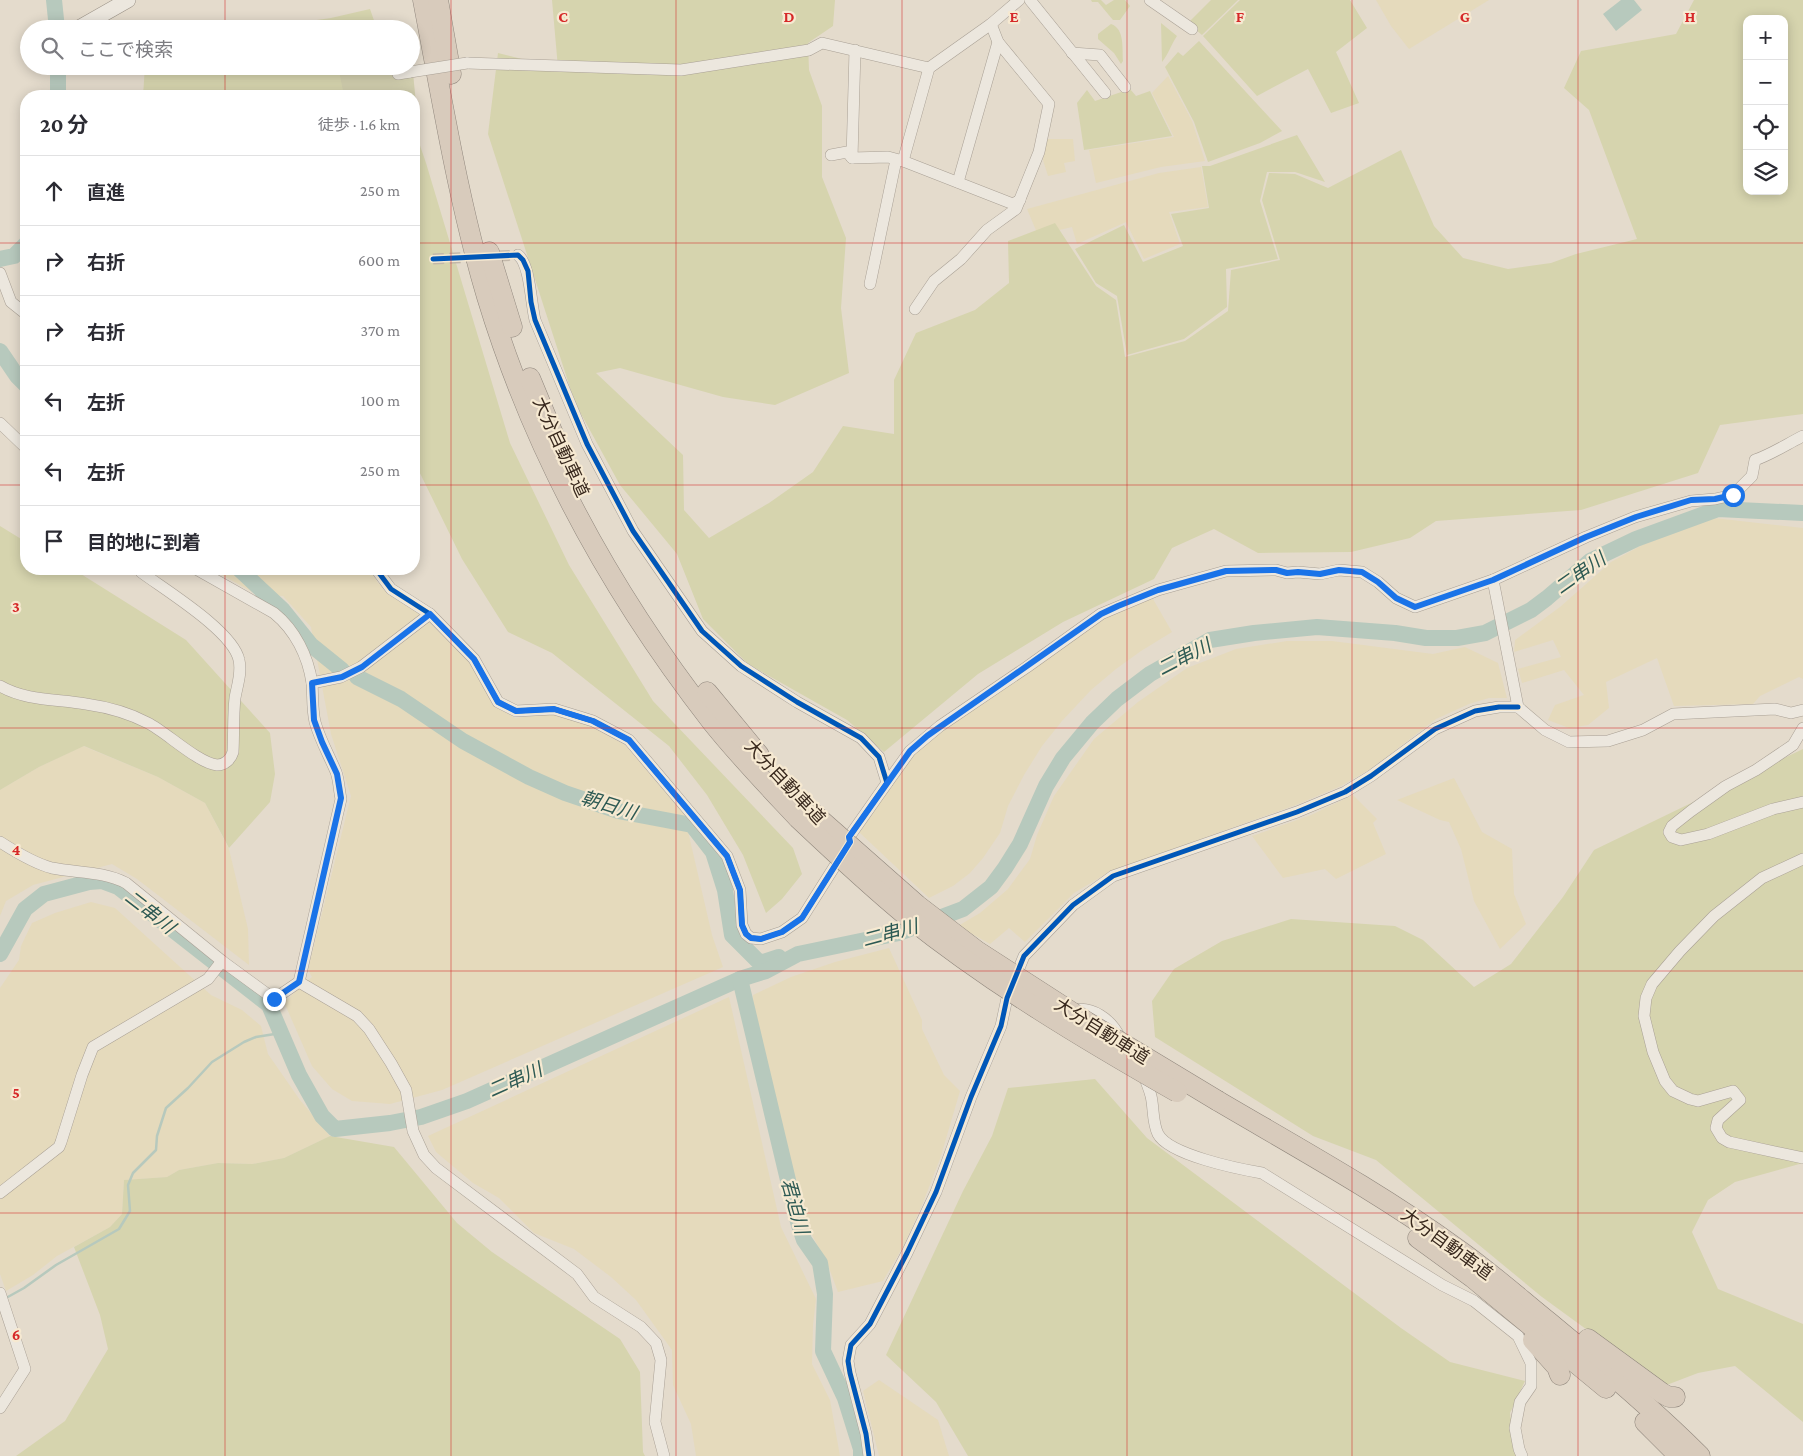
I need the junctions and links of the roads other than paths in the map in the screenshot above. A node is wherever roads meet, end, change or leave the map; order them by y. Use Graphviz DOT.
graph roads {
  1 [pos="128,0"];
  2 [pos="423,0"];
  3 [pos="438,0"];
  4 [pos="1030,0"];
  5 [pos="1150,0"];
  6 [pos="1016,1"];
  7 [pos="93,20"];
  8 [pos="991,24"];
  9 [pos="1192,29"];
  10 [pos="998,42"];
  11 [pos="855,50"];
  12 [pos="1072,53"];
  13 [pos="929,68"];
  14 [pos="420,70"];
  15 [pos="1125,87"];
  16 [pos="1105,93"];
  17 [pos="832,155"];
  18 [pos="852,158"];
  19 [pos="900,161"];
  20 [pos="958,182"];
  21 [pos="1020,200"];
  22 [pos="518,255"];
  23 [pos="0,273"];
  24 [pos="870,284"];
  25 [pos="20,309"];
  26 [pos="915,309"];
  27 [pos="0,423"];
  28 [pos="1803,436"];
  29 [pos="20,442"];
  30 [pos="145,575"];
  31 [pos="207,575"];
  32 [pos="381,575"];
  33 [pos="1493,580"];
  34 [pos="430,614"];
  35 [pos="312,683"];
  36 [pos="0,686"];
  37 [pos="1518,707"];
  38 [pos="1803,710"];
  39 [pos="1803,728"];
  40 [pos="887,783"];
  41 [pos="1803,802"];
  42 [pos="803,813"];
  43 [pos="0,842"];
  44 [pos="1803,859"];
  45 [pos="837,865"];
  46 [pos="222,961"];
  47 [pos="299,982"];
  48 [pos="1007,998"];
  49 [pos="1211,1105"];
  50 [pos="1803,1158"];
  51 [pos="0,1194"];
  52 [pos="1423,1242"];
  53 [pos="1481,1266"];
  54 [pos="0,1293"];
  55 [pos="1560,1375"];
  56 [pos="1675,1397"];
  57 [pos="0,1408"];
  58 [pos="664,1456"];
  59 [pos="869,1456"];
  60 [pos="1522,1456"];
  61 [pos="1679,1456"];
  62 [pos="1700,1456"];
  1 -- 7 [label="street"];
  2 -- 42 [label="highway, 大分自動車道"];
  3 -- 42 [label="highway, 大分自動車道"];
  4 -- 12 [label="street"];
  5 -- 9 [label="street"];
  6 -- 8 [label="street"];
  8 -- 10 [label="street"];
  8 -- 13 [label="street"];
  10 -- 20 [label="street"];
  10 -- 21 [label="street"];
  11 -- 13 [label="street"];
  11 -- 14 [label="street, bridge"];
  11 -- 18 [label="street"];
  12 -- 15 [label="street"];
  12 -- 16 [label="street"];
  13 -- 19 [label="street"];
  17 -- 18 [label="street"];
  18 -- 19 [label="street"];
  19 -- 20 [label="street"];
  19 -- 24 [label="street"];
  20 -- 21 [label="street"];
  21 -- 26 [label="street"];
  22 -- 40 [label="street"];
  23 -- 25 [label="street"];
  27 -- 29 [label="street"];
  28 -- 33 [label="street"];
  30 -- 36 [label="street"];
  31 -- 35 [label="street"];
  32 -- 34 [label="street"];
  33 -- 37 [label="street"];
  33 -- 40 [label="street"];
  34 -- 35 [label="street"];
  34 -- 45 [label="street"];
  35 -- 47 [label="street"];
  37 -- 38 [label="street"];
  37 -- 48 [label="street"];
  39 -- 41 [label="street"];
  40 -- 45 [label="street"];
  42 -- 49 [label="highway, 大分自動車道, bridge"];
  43 -- 46 [label="street"];
  44 -- 50 [label="street"];
  45 -- 48 [label="street"];
  46 -- 47 [label="street"];
  46 -- 51 [label="street"];
  47 -- 58 [label="street"];
  48 -- 59 [label="street"];
  48 -- 60 [label="street"];
  49 -- 52 [label="highway, 大分自動車道"];
  49 -- 53 [label="highway, 大分自動車道"];
  52 -- 55 [label="highway"];
  52 -- 61 [label="highway, 大分自動車道"];
  53 -- 56 [label="highway"];
  53 -- 62 [label="highway, 大分自動車道"];
  54 -- 57 [label="street"];
}
